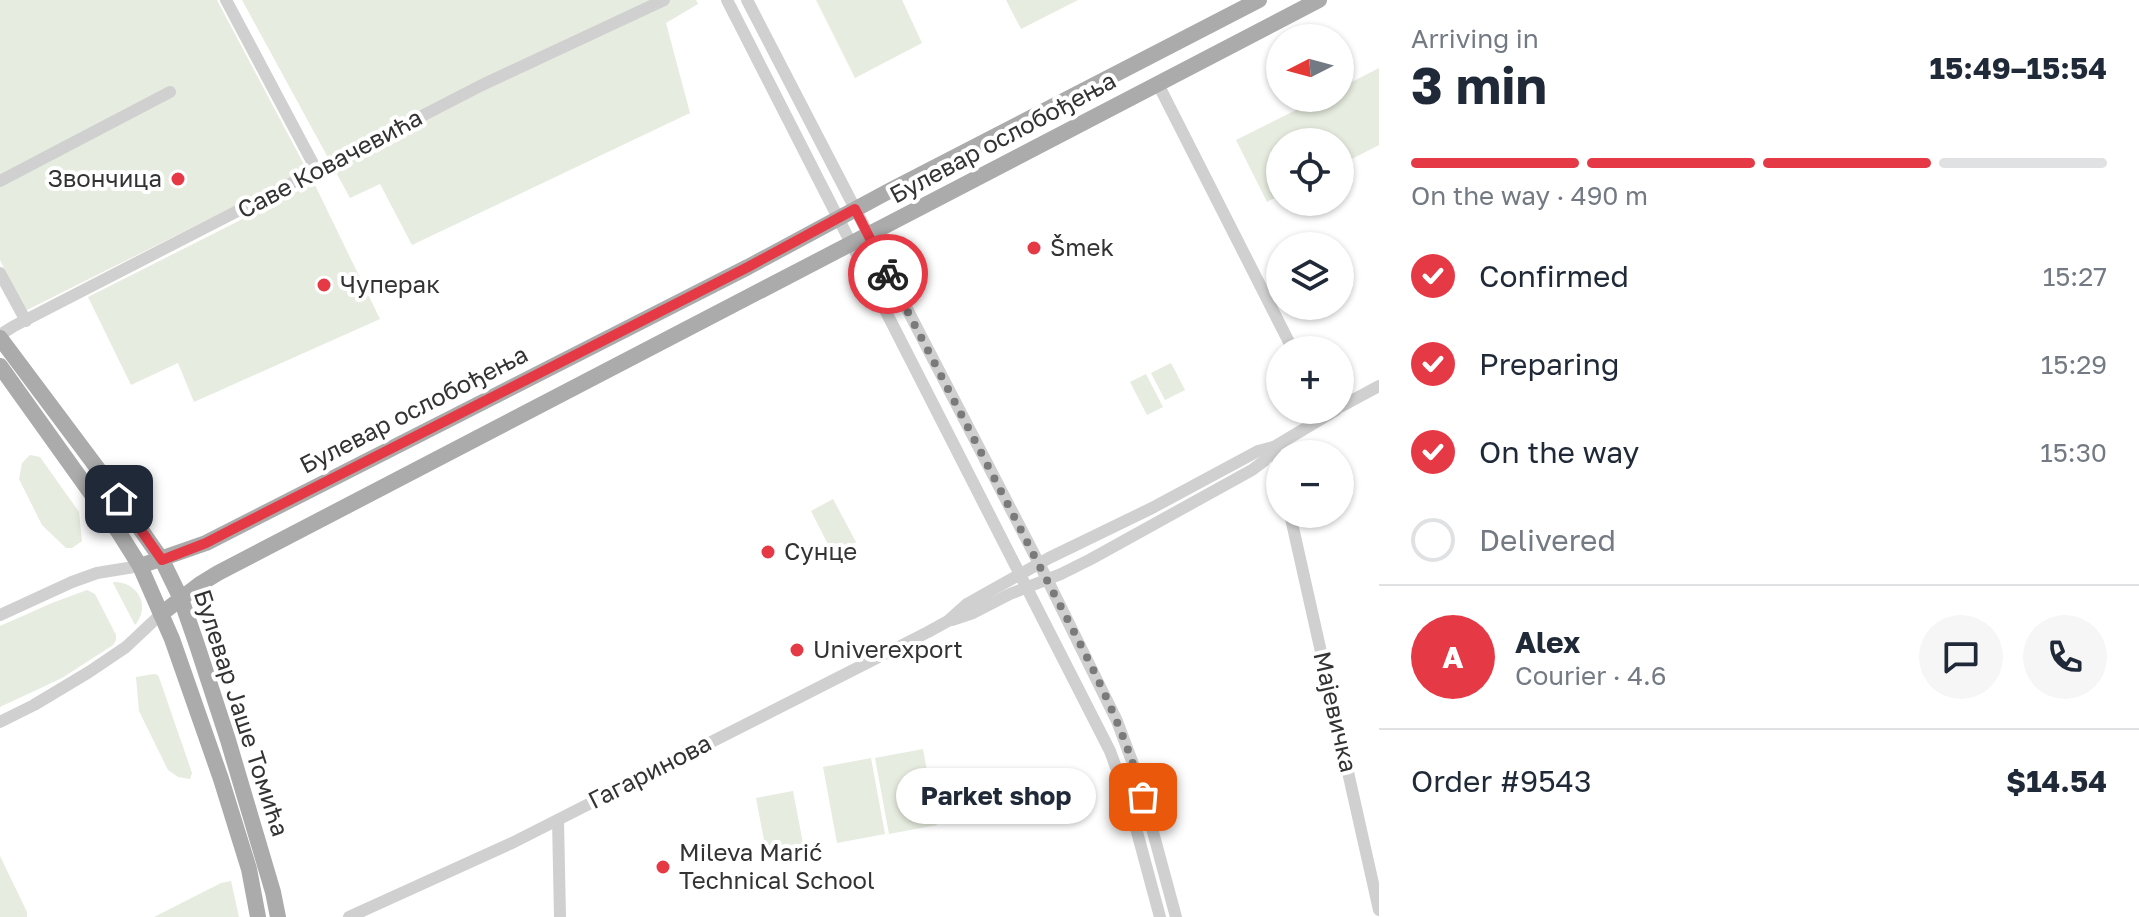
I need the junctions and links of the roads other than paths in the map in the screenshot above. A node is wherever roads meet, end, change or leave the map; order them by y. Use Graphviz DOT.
graph roads {
  1 [pos="226,0"];
  2 [pos="664,0"];
  3 [pos="727,0"];
  4 [pos="747,0"];
  5 [pos="1259,0"];
  6 [pos="1319,0"];
  7 [pos="1158,84"];
  8 [pos="170,92"];
  9 [pos="317,171"];
  10 [pos="0,181"];
  11 [pos="855,209"];
  12 [pos="838,219"];
  13 [pos="868,235"];
  14 [pos="851,244"];
  15 [pos="0,273"];
  16 [pos="26,321"];
  17 [pos="0,336"];
  18 [pos="1286,336"];
  19 [pos="0,366"];
  20 [pos="1379,386"];
  21 [pos="1354,399"];
  22 [pos="1311,424"];
  23 [pos="1285,440"];
  24 [pos="1266,449"];
  25 [pos="1266,458"];
  26 [pos="1293,528"];
  27 [pos="162,560"];
  28 [pos="1038,563"];
  29 [pos="140,566"];
  30 [pos="1020,574"];
  31 [pos="1047,579"];
  32 [pos="1026,587"];
  33 [pos="181,599"];
  34 [pos="161,614"];
  35 [pos="0,615"];
  36 [pos="948,621"];
  37 [pos="0,722"];
  38 [pos="558,820"];
  39 [pos="1377,891"];
  40 [pos="1379,910"];
  41 [pos="258,917"];
  42 [pos="278,917"];
  43 [pos="349,917"];
  44 [pos="560,917"];
  45 [pos="1160,917"];
  46 [pos="1176,917"];
  1 -- 9 [label="street"];
  2 -- 9 [label="street, Саве Ковачевића"];
  3 -- 12 [label="street"];
  4 -- 11 [label="street"];
  5 -- 11 [label="main road, Булевар ослобођења"];
  6 -- 7 [label="main road, Булевар ослобођења"];
  7 -- 13 [label="main road, Булевар ослобођења"];
  7 -- 18 [label="street"];
  8 -- 10 [label="street"];
  9 -- 16 [label="street, Саве Ковачевића"];
  11 -- 12 [label="main road, Булевар ослобођења"];
  11 -- 13 [label="street"];
  12 -- 14 [label="street"];
  12 -- 27 [label="main road, Булевар ослобођења"];
  13 -- 14 [label="main road, Булевар ослобођења"];
  13 -- 28 [label="street"];
  14 -- 30 [label="street"];
  14 -- 33 [label="main road, Булевар ослобођења"];
  15 -- 16 [label="street"];
  16 -- 17 [label="street, Саве Ковачевића"];
  17 -- 27 [label="main road, Булевар Јаше Томића"];
  19 -- 29 [label="main road, Булевар Јаше Томића"];
  20 -- 21 [label="street"];
  22 -- 23 [label="street"];
  24 -- 28 [label="street, Гагаринова"];
  25 -- 31 [label="street, Гагаринова"];
  26 -- 39 [label="street, Мајевичка"];
  27 -- 29 [label="main road, Булевар ослобођења"];
  27 -- 33 [label="main road, Булевар Јаше Томића"];
  28 -- 30 [label="street, Гагаринова"];
  28 -- 31 [label="street"];
  29 -- 34 [label="main road, Булевар Јаше Томића"];
  29 -- 35 [label="street"];
  30 -- 32 [label="street"];
  30 -- 36 [label="street, Гагаринова"];
  31 -- 32 [label="street, Гагаринова"];
  31 -- 46 [label="street"];
  32 -- 36 [label="street, Гагаринова"];
  32 -- 45 [label="street"];
  33 -- 34 [label="main road, Булевар ослобођења"];
  33 -- 42 [label="main road, Булевар Јаше Томића"];
  34 -- 37 [label="street"];
  34 -- 41 [label="main road, Булевар Јаше Томића"];
  36 -- 38 [label="street, Гагаринова"];
  38 -- 43 [label="street, Гагаринова"];
  38 -- 44 [label="street"];
  39 -- 40 [label="street, Мајевичка"];
}
